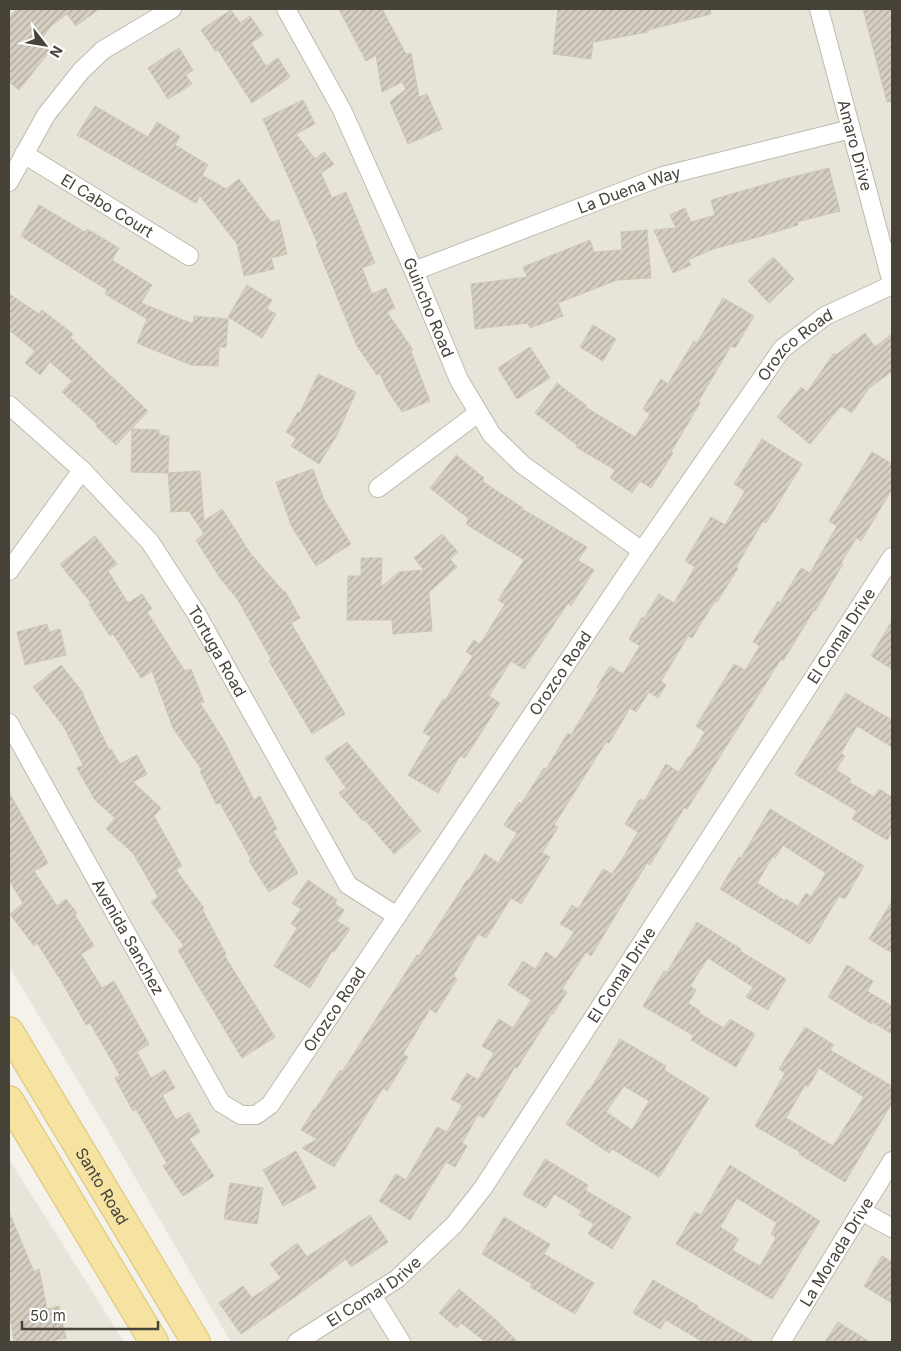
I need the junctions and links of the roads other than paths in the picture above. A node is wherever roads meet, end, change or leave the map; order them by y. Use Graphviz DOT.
graph roads {
  1 [pos="172,9"];
  2 [pos="286,9"];
  3 [pos="819,9"];
  4 [pos="852,129"];
  5 [pos="24,154"];
  6 [pos="9,182"];
  7 [pos="189,256"];
  8 [pos="414,271"];
  9 [pos="892,284"];
  10 [pos="9,405"];
  11 [pos="478,413"];
  12 [pos="82,470"];
  13 [pos="378,488"];
  14 [pos="642,551"];
  15 [pos="892,557"];
  16 [pos="9,571"];
  17 [pos="9,723"];
  18 [pos="397,916"];
  19 [pos="9,1031"];
  20 [pos="9,1100"];
  21 [pos="270,1105"];
  22 [pos="892,1161"];
  23 [pos="861,1211"];
  24 [pos="892,1228"];
  25 [pos="372,1295"];
  26 [pos="154,1342"];
  27 [pos="196,1342"];
  28 [pos="297,1342"];
  29 [pos="401,1342"];
  30 [pos="782,1342"];
  1 -- 5 [label="street"];
  2 -- 8 [label="street, Guincho Road"];
  3 -- 4 [label="street, Amaro Drive"];
  4 -- 8 [label="street, La Duena Way"];
  4 -- 9 [label="street, Amaro Drive"];
  5 -- 6 [label="street"];
  5 -- 7 [label="street, El Cabo Court"];
  8 -- 11 [label="street, Guincho Road"];
  9 -- 14 [label="street, Orozco Road"];
  10 -- 12 [label="street, Tortuga Road"];
  11 -- 13 [label="street"];
  11 -- 14 [label="street, Guincho Road"];
  12 -- 16 [label="street"];
  12 -- 18 [label="street, Tortuga Road"];
  14 -- 18 [label="street, Orozco Road"];
  15 -- 25 [label="street, El Comal Drive"];
  17 -- 21 [label="street, Avenida Sanchez"];
  18 -- 21 [label="street, Orozco Road"];
  19 -- 27 [label="main road, Santo Road"];
  20 -- 26 [label="main road"];
  22 -- 23 [label="street, La Morada Drive"];
  23 -- 24 [label="street"];
  23 -- 30 [label="street, La Morada Drive"];
  25 -- 28 [label="street, El Comal Drive"];
  25 -- 29 [label="street"];
}
